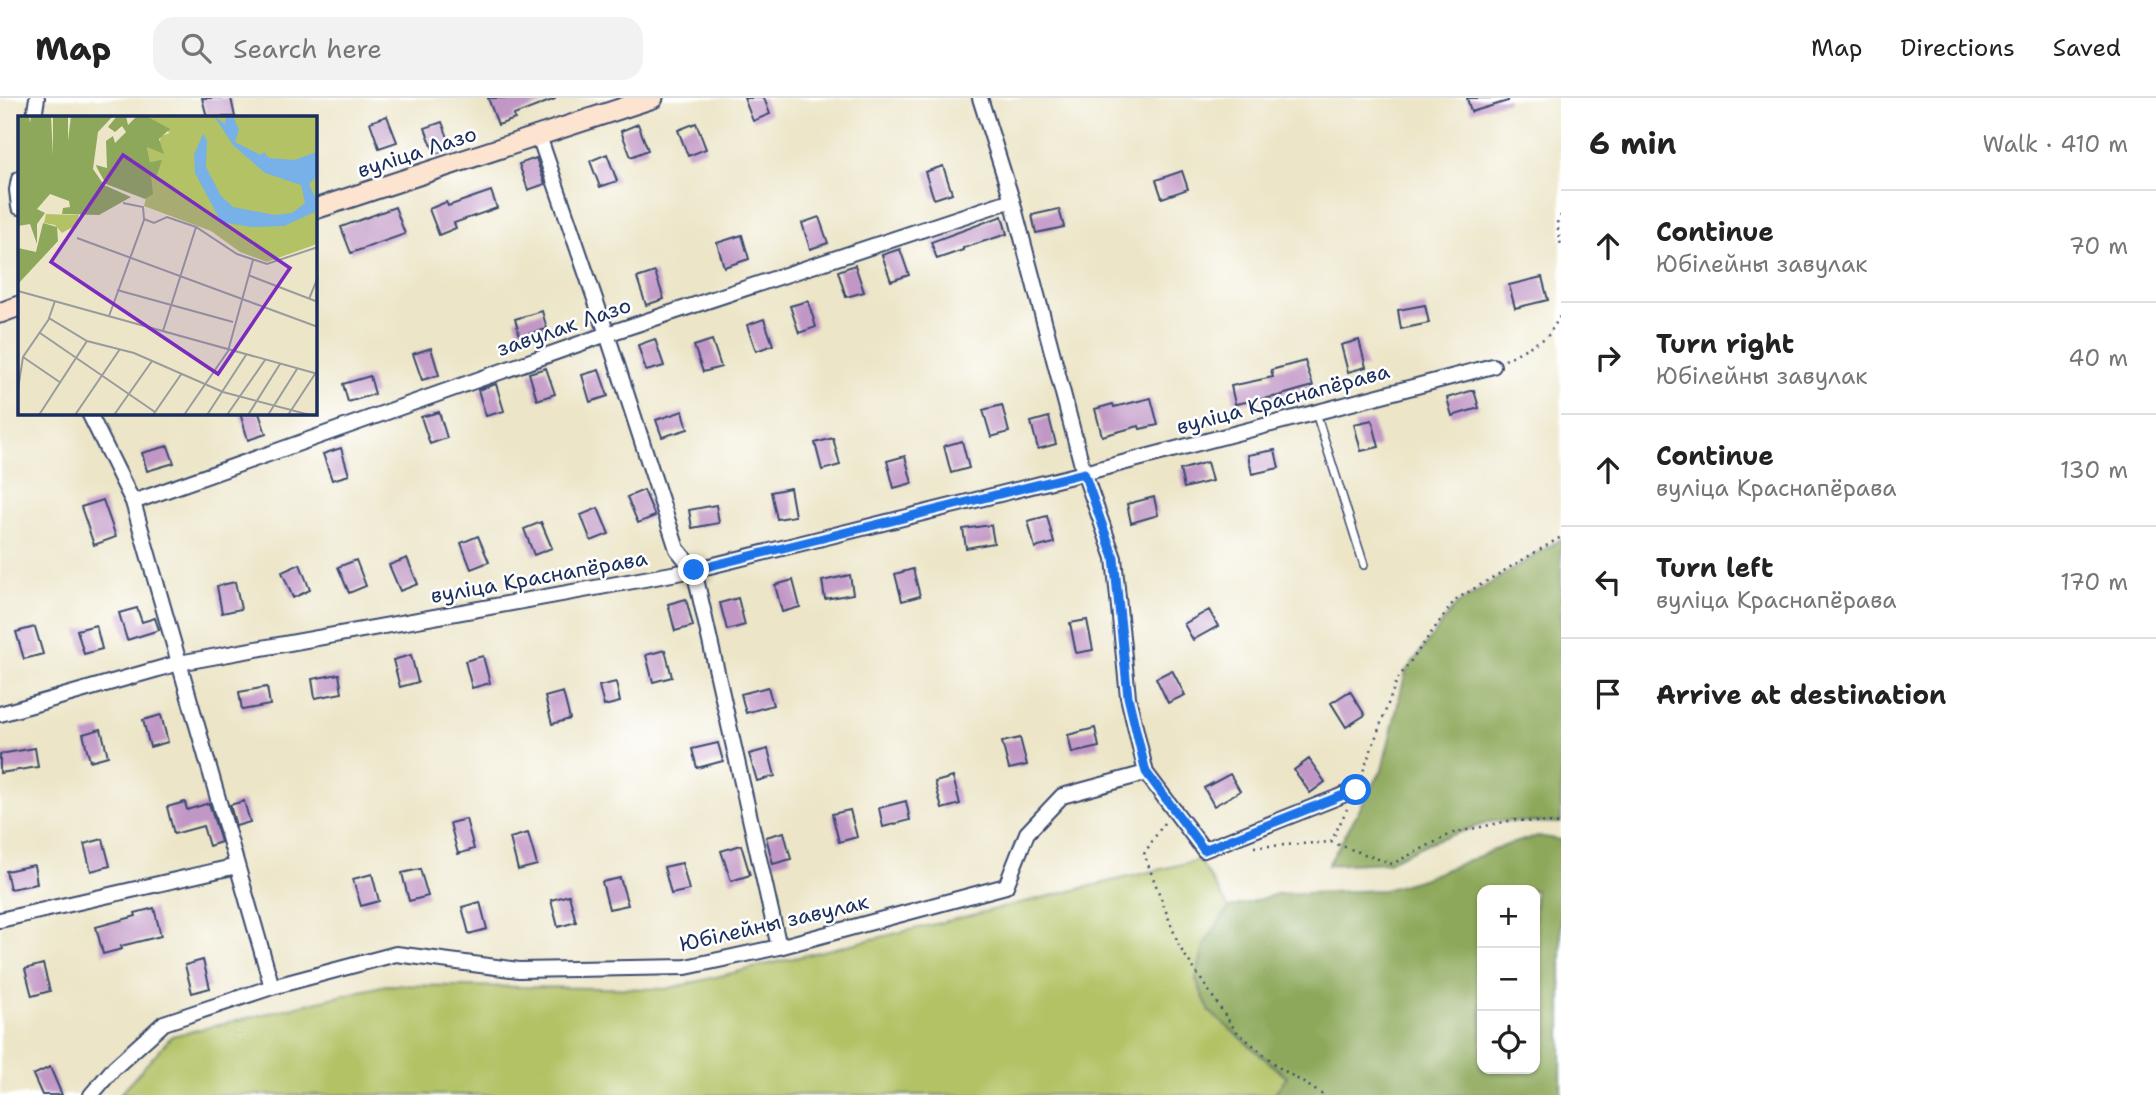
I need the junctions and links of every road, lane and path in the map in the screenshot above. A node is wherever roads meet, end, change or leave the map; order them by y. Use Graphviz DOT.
graph roads {
  1 [pos="37,98"];
  2 [pos="653,98"];
  3 [pos="980,98"];
  4 [pos="34,116"];
  5 [pos="539,136"];
  6 [pos="1012,201"];
  7 [pos="317,208"];
  8 [pos="1561,215"];
  9 [pos="1561,246"];
  10 [pos="18,306"];
  11 [pos="0,313"];
  12 [pos="1561,315"];
  13 [pos="607,334"];
  14 [pos="1493,366"];
  15 [pos="1316,413"];
  16 [pos="90,415"];
  17 [pos="1084,473"];
  18 [pos="133,502"];
  19 [pos="1561,537"];
  20 [pos="1364,565"];
  21 [pos="694,570"];
  22 [pos="179,663"];
  23 [pos="0,714"];
  24 [pos="1146,772"];
  25 [pos="1356,790"];
  26 [pos="1170,814"];
  27 [pos="1561,824"];
  28 [pos="1331,842"];
  29 [pos="1248,848"];
  30 [pos="237,866"];
  31 [pos="0,920"];
  32 [pos="779,947"];
  33 [pos="272,988"];
  34 [pos="91,1095"];
  35 [pos="1323,1095"];
  1 -- 4 [label="street"];
  2 -- 5 [label="main road, вуліца Лазо"];
  3 -- 6 [label="street"];
  5 -- 7 [label="main road, вуліца Лазо"];
  5 -- 13 [label="street"];
  6 -- 13 [label="street, завулак Лазо"];
  6 -- 17 [label="street"];
  8 -- 9 [label="path"];
  10 -- 11 [label="main road"];
  12 -- 14 [label="path"];
  13 -- 18 [label="street, завулак Лазо"];
  13 -- 21 [label="street"];
  14 -- 15 [label="street, вуліца Краснапёрава"];
  15 -- 17 [label="street, вуліца Краснапёрава"];
  15 -- 20 [label="lane"];
  16 -- 18 [label="street"];
  17 -- 21 [label="street, вуліца Краснапёрава"];
  17 -- 24 [label="street"];
  18 -- 22 [label="street"];
  19 -- 25 [label="path"];
  21 -- 22 [label="street, вуліца Краснапёрава"];
  21 -- 32 [label="street"];
  22 -- 23 [label="street, вуліца Краснапёрава"];
  22 -- 30 [label="street"];
  24 -- 25 [label="street"];
  24 -- 32 [label="street, Юбілейны завулак"];
  25 -- 28 [label="path"];
  26 -- 35 [label="path"];
  27 -- 28 [label="path"];
  28 -- 29 [label="path"];
  30 -- 31 [label="street"];
  30 -- 33 [label="street"];
  32 -- 33 [label="street, Юбілейны завулак"];
  33 -- 34 [label="street, Юбілейны завулак"];
}
